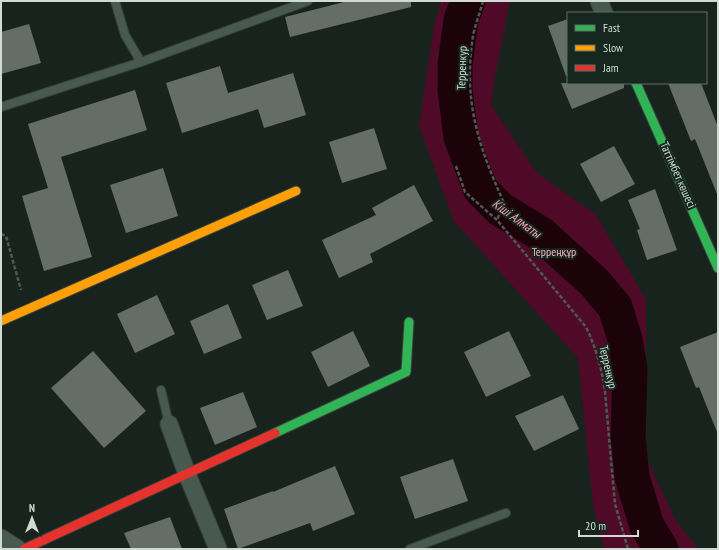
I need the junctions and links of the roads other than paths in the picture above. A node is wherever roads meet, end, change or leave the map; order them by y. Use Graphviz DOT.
graph roads {
  1 [pos="115,1"];
  2 [pos="308,1"];
  3 [pos="599,1"];
  4 [pos="604,12"];
  5 [pos="142,62"];
  6 [pos="636,84"];
  7 [pos="1,107"];
  8 [pos="296,191"];
  9 [pos="718,268"];
  10 [pos="1,321"];
  11 [pos="409,322"];
  12 [pos="161,390"];
  13 [pos="169,424"];
  14 [pos="187,474"];
  15 [pos="506,513"];
  16 [pos="1,538"];
  17 [pos="18,549"];
  18 [pos="24,549"];
  19 [pos="218,549"];
  20 [pos="410,549"];
  1 -- 5 [label="lane"];
  2 -- 5 [label="lane"];
  3 -- 4 [label="street"];
  5 -- 7 [label="lane"];
  6 -- 9 [label="street, Таттімбет көшесі"];
  8 -- 10 [label="street"];
  11 -- 14 [label="street"];
  12 -- 13 [label="lane"];
  13 -- 14 [label="street"];
  14 -- 18 [label="street"];
  14 -- 19 [label="street"];
  15 -- 20 [label="lane"];
  16 -- 17 [label="street"];
}
